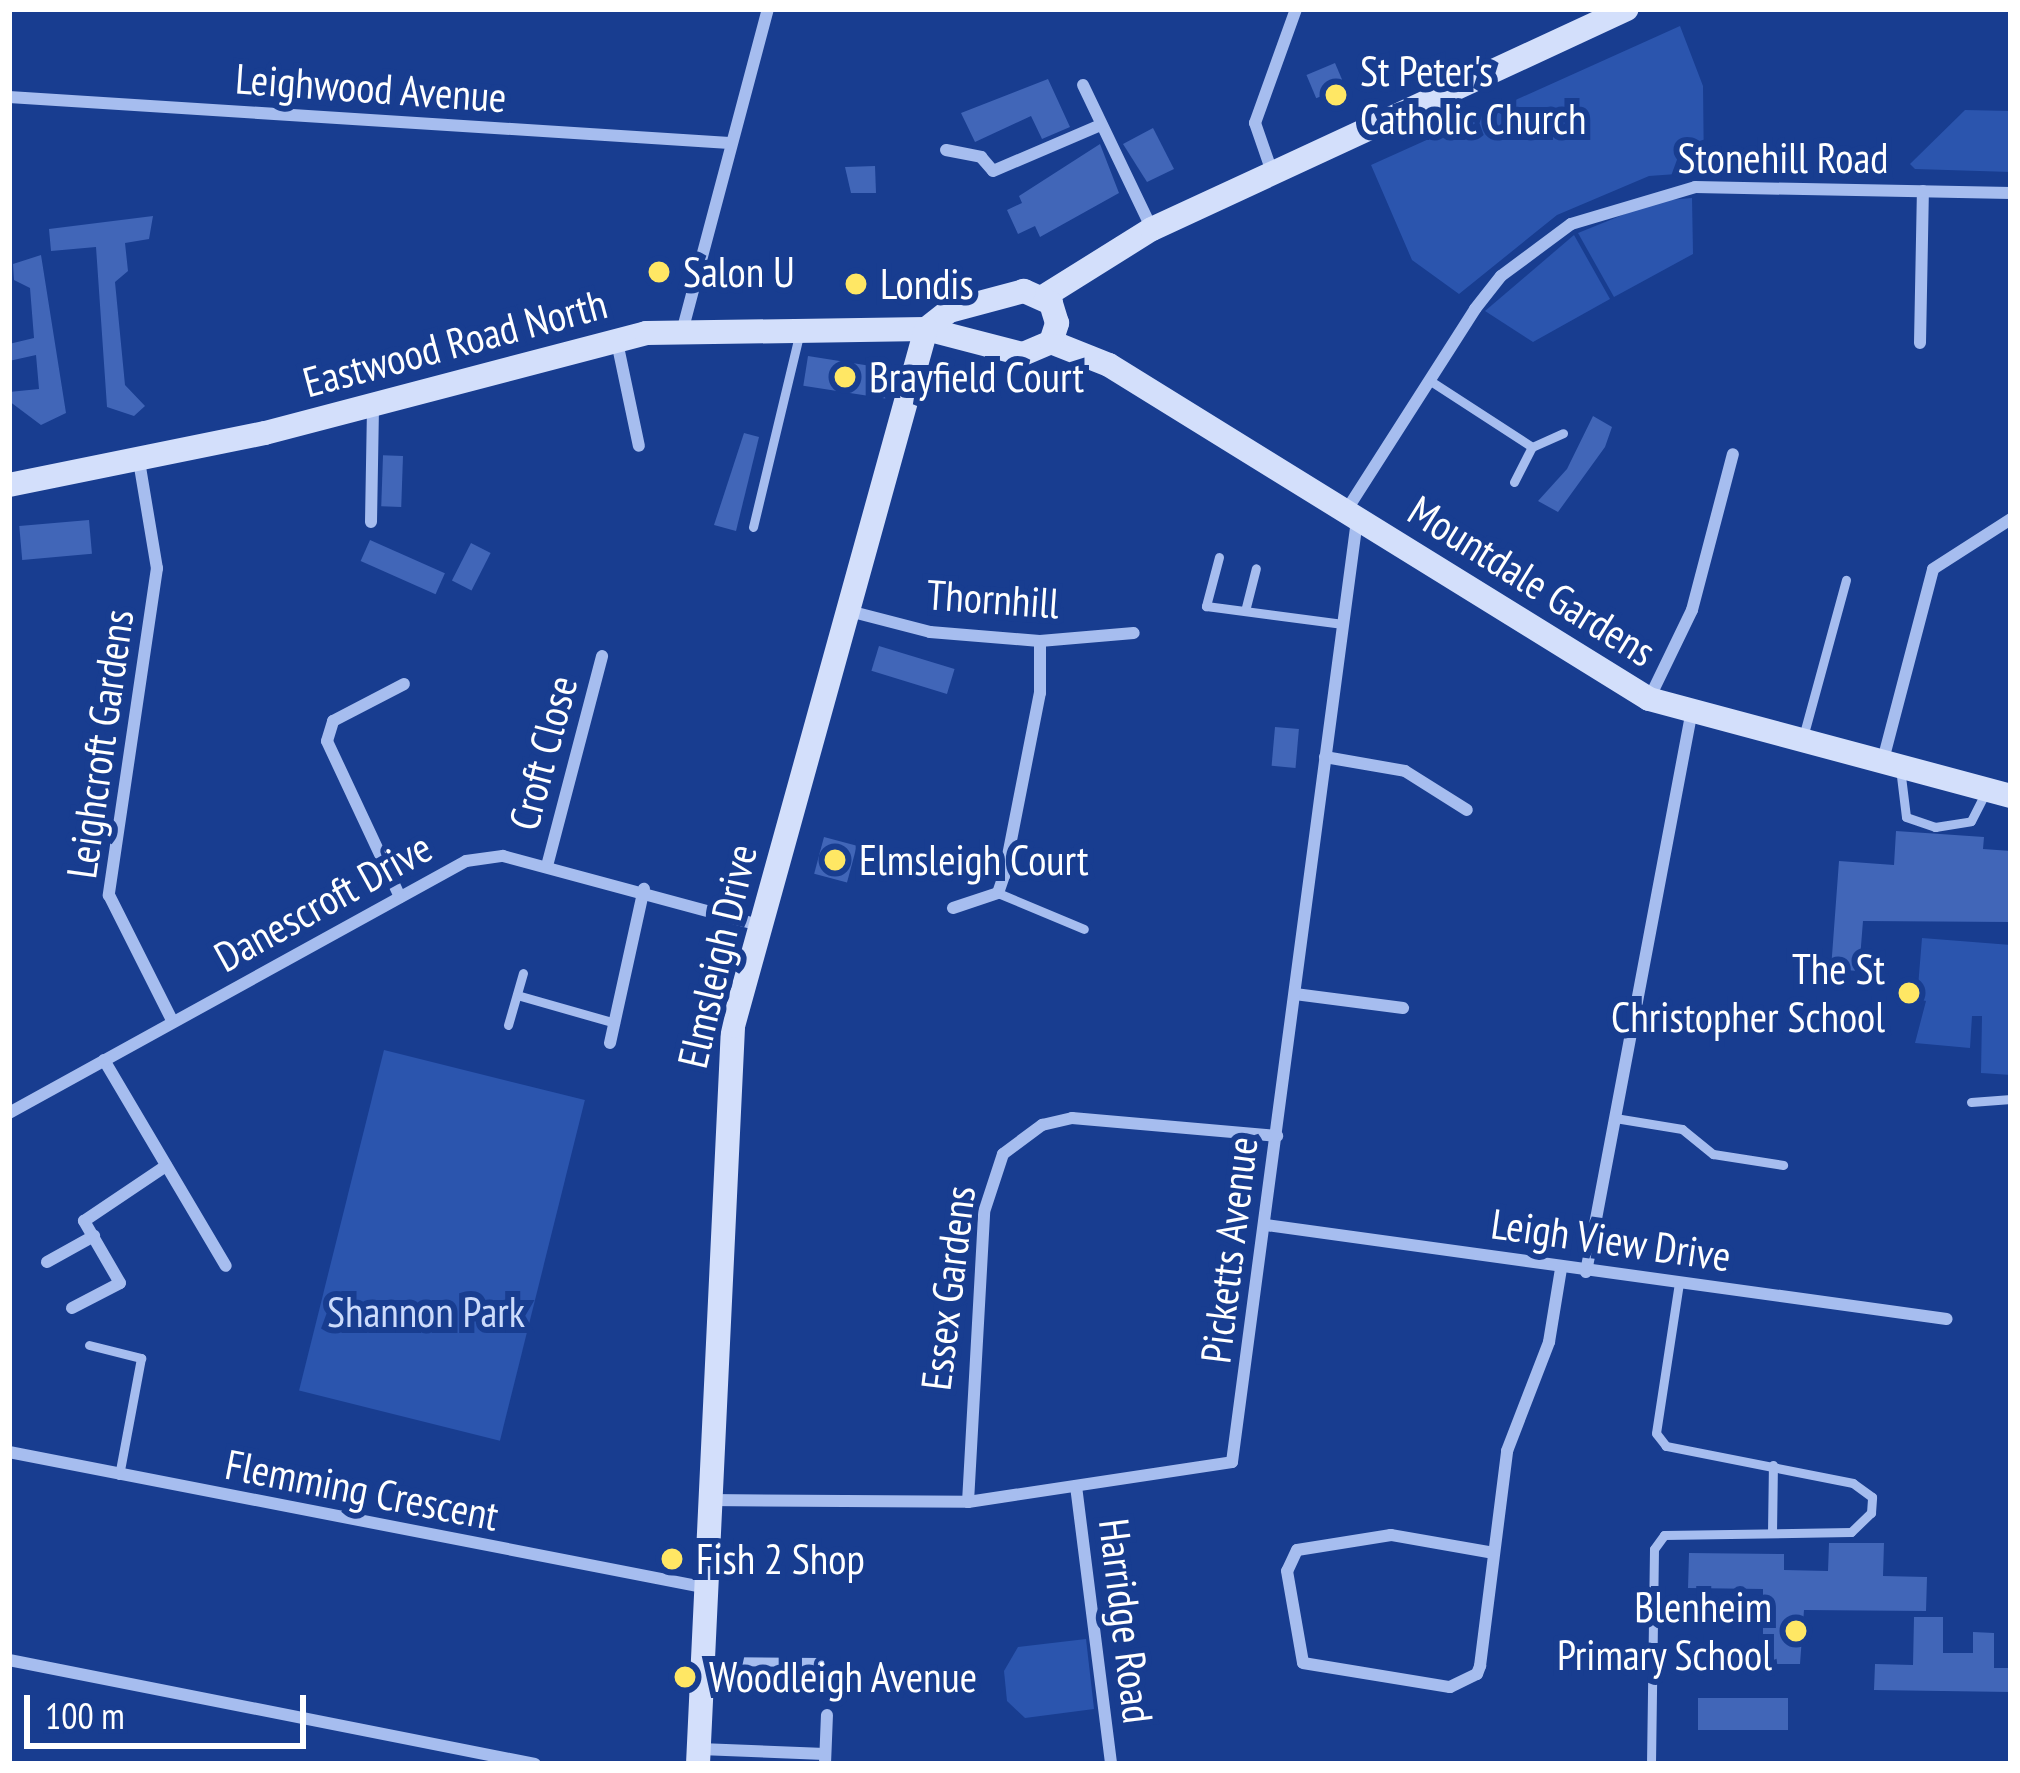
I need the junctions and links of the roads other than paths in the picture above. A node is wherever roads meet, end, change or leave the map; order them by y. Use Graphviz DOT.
graph roads {
  1 [pos="768,9"];
  2 [pos="1296,9"];
  3 [pos="1627,9"];
  4 [pos="1083,85"];
  5 [pos="9,97"];
  6 [pos="1101,124"];
  7 [pos="730,143"];
  8 [pos="946,150"];
  9 [pos="1272,172"];
  10 [pos="1923,191"];
  11 [pos="2011,193"];
  12 [pos="1152,229"];
  13 [pos="1043,296"];
  14 [pos="1005,300"];
  15 [pos="682,328"];
  16 [pos="799,328"];
  17 [pos="926,329"];
  18 [pos="616,340"];
  19 [pos="1051,342"];
  20 [pos="1919,343"];
  21 [pos="1013,351"];
  22 [pos="1430,380"];
  23 [pos="373,407"];
  24 [pos="1563,434"];
  25 [pos="639,446"];
  26 [pos="1532,447"];
  27 [pos="1733,454"];
  28 [pos="139,461"];
  29 [pos="1514,482"];
  30 [pos="9,485"];
  31 [pos="1351,516"];
  32 [pos="2011,519"];
  33 [pos="371,522"];
  34 [pos="753,527"];
  35 [pos="1219,557"];
  36 [pos="1256,568"];
  37 [pos="1846,580"];
  38 [pos="849,611"];
  39 [pos="1245,611"];
  40 [pos="1343,624"];
  41 [pos="1134,633"];
  42 [pos="1040,641"];
  43 [pos="602,656"];
  44 [pos="404,684"];
  45 [pos="1649,699"];
  46 [pos="1691,715"];
  47 [pos="1801,744"];
  48 [pos="1325,757"];
  49 [pos="1891,762"];
  50 [pos="1999,791"];
  51 [pos="1467,810"];
  52 [pos="547,866"];
  53 [pos="644,889"];
  54 [pos="998,893"];
  55 [pos="400,897"];
  56 [pos="953,908"];
  57 [pos="759,925"];
  58 [pos="1084,929"];
  59 [pos="523,973"];
  60 [pos="1295,994"];
  61 [pos="517,995"];
  62 [pos="1403,1008"];
  63 [pos="173,1022"];
  64 [pos="615,1023"];
  65 [pos="508,1025"];
  66 [pos="610,1043"];
  67 [pos="104,1060"];
  68 [pos="2011,1100"];
  69 [pos="1971,1102"];
  70 [pos="9,1113"];
  71 [pos="1615,1118"];
  72 [pos="1277,1136"];
  73 [pos="1784,1165"];
  74 [pos="166,1166"];
  75 [pos="1266,1225"];
  76 [pos="94,1236"];
  77 [pos="47,1262"];
  78 [pos="226,1266"];
  79 [pos="1562,1269"];
  80 [pos="1586,1272"];
  81 [pos="1679,1282"];
  82 [pos="71,1308"];
  83 [pos="1948,1319"];
  84 [pos="89,1345"];
  85 [pos="9,1452"];
  86 [pos="1773,1466"];
  87 [pos="119,1474"];
  88 [pos="1076,1486"];
  89 [pos="706,1500"];
  90 [pos="968,1502"];
  91 [pos="1772,1533"];
  92 [pos="1494,1553"];
  93 [pos="703,1587"];
  94 [pos="9,1660"];
  95 [pos="702,1660"];
  96 [pos="829,1708"];
  97 [pos="698,1757"];
  98 [pos="825,1759"];
  99 [pos="535,1764"];
  100 [pos="1112,1764"];
  101 [pos="1651,1764"];
  1 -- 7 [label="street"];
  2 -- 9 [label="street"];
  3 -- 9 [label="street"];
  4 -- 6 [label="street"];
  5 -- 7 [label="street, Leighwood Avenue"];
  6 -- 8 [label="street"];
  6 -- 12 [label="street"];
  7 -- 15 [label="street"];
  9 -- 12 [label="street"];
  10 -- 11 [label="street, Stonehill Road"];
  10 -- 20 [label="street"];
  10 -- 22 [label="street, Stonehill Road"];
  12 -- 13 [label="street"];
  13 -- 14 [label="street"];
  13 -- 19 [label="street"];
  14 -- 17 [label="street, Eastwood Road North"];
  14 -- 21 [label="street"];
  15 -- 16 [label="street, Eastwood Road North"];
  15 -- 18 [label="street, Eastwood Road North"];
  16 -- 17 [label="street, Eastwood Road North"];
  16 -- 34 [label="lane"];
  17 -- 21 [label="street, Eastwood Road North"];
  17 -- 38 [label="street, Elmsleigh Drive"];
  18 -- 23 [label="street, Eastwood Road North"];
  18 -- 25 [label="street"];
  19 -- 21 [label="street"];
  19 -- 31 [label="street, Mountdale Gardens"];
  22 -- 26 [label="lane"];
  22 -- 31 [label="street, Stonehill Road"];
  23 -- 28 [label="street, Eastwood Road North"];
  23 -- 33 [label="street"];
  24 -- 26 [label="lane"];
  26 -- 29 [label="lane"];
  27 -- 45 [label="street"];
  28 -- 30 [label="street, Eastwood Road North"];
  28 -- 63 [label="street, Leighcroft Gardens"];
  31 -- 40 [label="street, Picketts Avenue"];
  31 -- 45 [label="street, Mountdale Gardens"];
  32 -- 49 [label="street"];
  35 -- 39 [label="lane"];
  36 -- 39 [label="lane"];
  37 -- 47 [label="lane"];
  38 -- 42 [label="street, Thornhill"];
  38 -- 57 [label="street, Elmsleigh Drive"];
  39 -- 40 [label="lane"];
  40 -- 48 [label="street, Picketts Avenue"];
  41 -- 42 [label="street, Thornhill"];
  42 -- 54 [label="street"];
  43 -- 52 [label="street, Croft Close"];
  44 -- 55 [label="street"];
  45 -- 46 [label="street, Mountdale Gardens"];
  46 -- 47 [label="street, Mountdale Gardens"];
  46 -- 71 [label="street"];
  47 -- 49 [label="street, Mountdale Gardens"];
  48 -- 51 [label="street"];
  48 -- 60 [label="street, Picketts Avenue"];
  49 -- 50 [label="street, Mountdale Gardens"];
  49 -- 50 [label="lane"];
  52 -- 53 [label="street, Danescroft Drive"];
  52 -- 55 [label="street, Danescroft Drive"];
  53 -- 57 [label="street, Danescroft Drive"];
  53 -- 64 [label="street"];
  54 -- 56 [label="street"];
  54 -- 58 [label="lane"];
  55 -- 63 [label="street, Danescroft Drive"];
  57 -- 89 [label="street, Elmsleigh Drive"];
  59 -- 61 [label="lane"];
  60 -- 62 [label="street"];
  60 -- 72 [label="street, Picketts Avenue"];
  61 -- 64 [label="lane"];
  61 -- 65 [label="lane"];
  63 -- 67 [label="street, Danescroft Drive"];
  64 -- 66 [label="street"];
  67 -- 70 [label="street, Danescroft Drive"];
  67 -- 74 [label="street"];
  68 -- 69 [label="lane"];
  71 -- 73 [label="lane"];
  71 -- 80 [label="street"];
  72 -- 75 [label="street, Picketts Avenue"];
  72 -- 90 [label="street, Essex Gardens"];
  74 -- 76 [label="street"];
  74 -- 78 [label="street"];
  75 -- 79 [label="street, Leigh View Drive"];
  75 -- 88 [label="street, Picketts Avenue"];
  76 -- 77 [label="street"];
  76 -- 82 [label="street"];
  79 -- 80 [label="street, Leigh View Drive"];
  79 -- 92 [label="street"];
  80 -- 81 [label="street, Leigh View Drive"];
  81 -- 83 [label="street, Leigh View Drive"];
  81 -- 86 [label="lane"];
  84 -- 87 [label="lane"];
  85 -- 87 [label="street, Flemming Crescent"];
  86 -- 91 [label="lane"];
  86 -- 91 [label="lane"];
  87 -- 93 [label="street, Flemming Crescent"];
  88 -- 90 [label="street, Picketts Avenue"];
  88 -- 100 [label="street, Harridge Road"];
  89 -- 90 [label="street, Picketts Avenue"];
  89 -- 93 [label="street, Elmsleigh Drive"];
  91 -- 101 [label="lane"];
  92 -- 92 [label="street"];
  93 -- 95 [label="street, Elmsleigh Drive"];
  94 -- 99 [label="street"];
  95 -- 96 [label="lane"];
  95 -- 97 [label="street, Elmsleigh Drive"];
  96 -- 98 [label="street"];
  97 -- 98 [label="street"];
}
